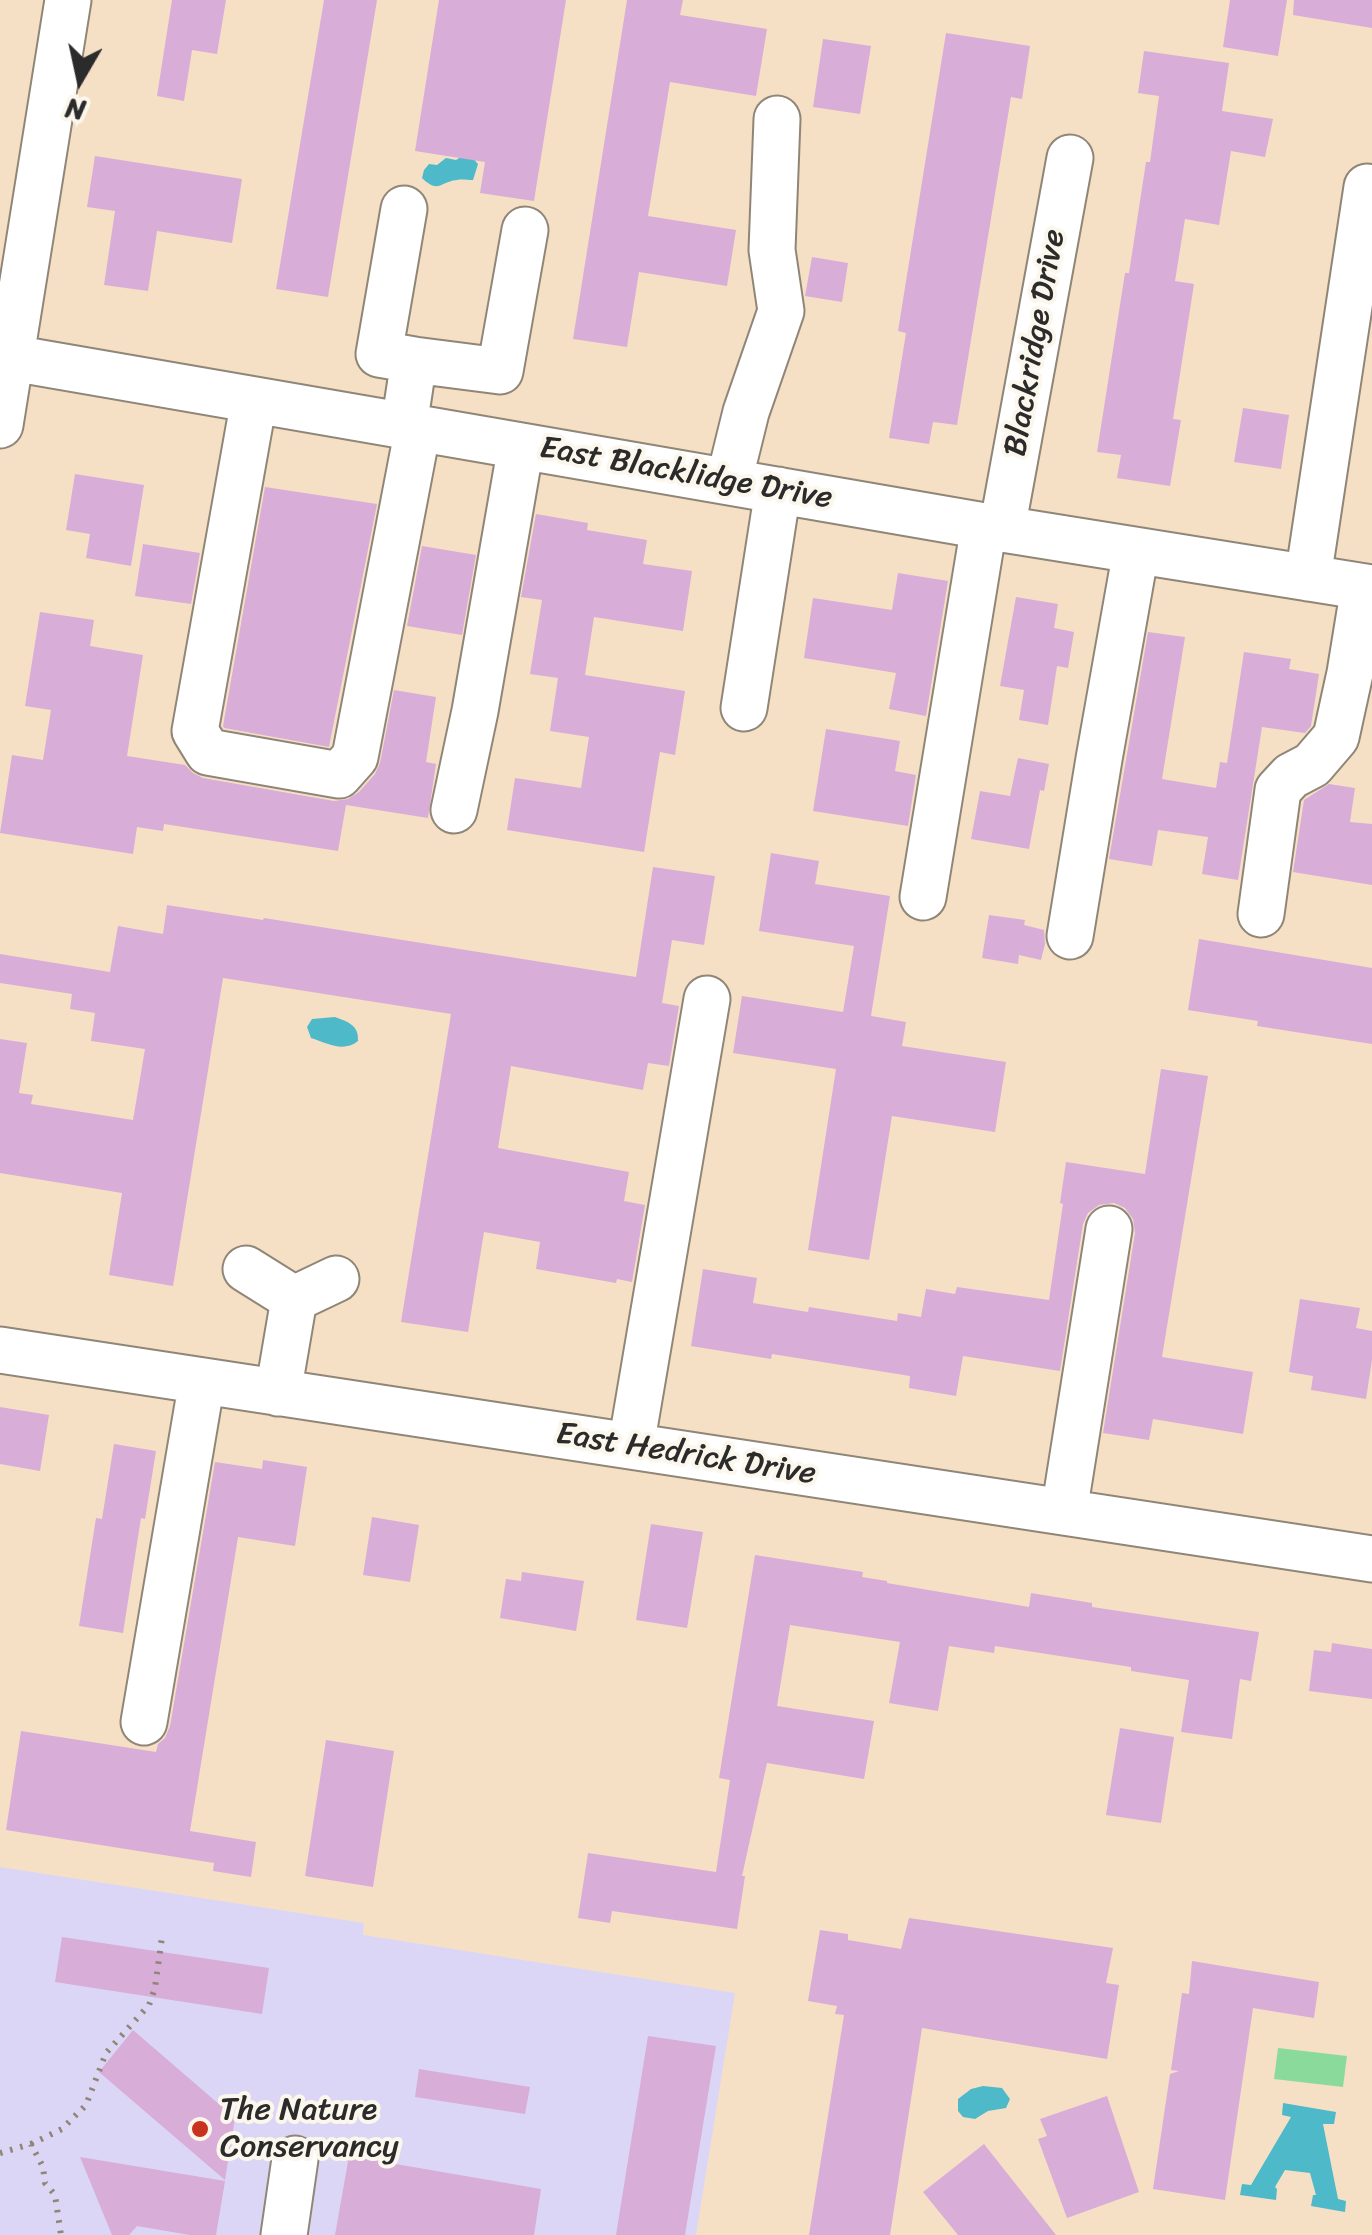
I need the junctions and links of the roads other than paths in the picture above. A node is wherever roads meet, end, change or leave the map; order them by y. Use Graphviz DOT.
graph roads {
  1 [pos="68,0"];
  2 [pos="777,118"];
  3 [pos="1070,158"];
  4 [pos="1367,187"];
  5 [pos="404,210"];
  6 [pos="525,230"];
  7 [pos="6,357"];
  8 [pos="414,360"];
  9 [pos="254,400"];
  10 [pos="0,424"];
  11 [pos="411,427"];
  12 [pos="521,446"];
  13 [pos="729,482"];
  14 [pos="778,490"];
  15 [pos="993,527"];
  16 [pos="1136,550"];
  17 [pos="1308,578"];
  18 [pos="1368,587"];
  19 [pos="744,708"];
  20 [pos="454,810"];
  21 [pos="923,897"];
  22 [pos="1260,914"];
  23 [pos="1070,936"];
  24 [pos="707,999"];
  25 [pos="1109,1228"];
  26 [pos="246,1270"];
  27 [pos="336,1279"];
  28 [pos="294,1298"];
  29 [pos="0,1350"];
  30 [pos="202,1381"];
  31 [pos="278,1393"];
  32 [pos="631,1446"];
  33 [pos="1064,1512"];
  34 [pos="1372,1559"];
  35 [pos="144,1722"];
  36 [pos="295,2158"];
  37 [pos="284,2235"];
  1 -- 7 [label="street"];
  2 -- 13 [label="street"];
  3 -- 15 [label="street, Blackridge Drive"];
  4 -- 17 [label="street"];
  5 -- 8 [label="street"];
  6 -- 8 [label="street"];
  7 -- 9 [label="street, East Blacklidge Drive"];
  7 -- 10 [label="street"];
  8 -- 11 [label="street"];
  9 -- 11 [label="street, East Blacklidge Drive"];
  9 -- 11 [label="street"];
  11 -- 12 [label="street, East Blacklidge Drive"];
  12 -- 13 [label="street, East Blacklidge Drive"];
  12 -- 20 [label="street"];
  13 -- 14 [label="street, East Blacklidge Drive"];
  14 -- 15 [label="street, East Blacklidge Drive"];
  14 -- 19 [label="street"];
  15 -- 16 [label="street, East Blacklidge Drive"];
  15 -- 21 [label="street, Blackridge Drive"];
  16 -- 17 [label="street, East Blacklidge Drive"];
  16 -- 23 [label="street"];
  17 -- 18 [label="street, East Blacklidge Drive"];
  18 -- 22 [label="street"];
  24 -- 32 [label="street"];
  25 -- 33 [label="street"];
  26 -- 28 [label="street"];
  27 -- 28 [label="street"];
  28 -- 31 [label="street"];
  29 -- 30 [label="street, East Hedrick Drive"];
  30 -- 31 [label="street, East Hedrick Drive"];
  30 -- 35 [label="street"];
  31 -- 32 [label="street, East Hedrick Drive"];
  32 -- 33 [label="street, East Hedrick Drive"];
  33 -- 34 [label="street, East Hedrick Drive"];
  36 -- 37 [label="street"];
}
